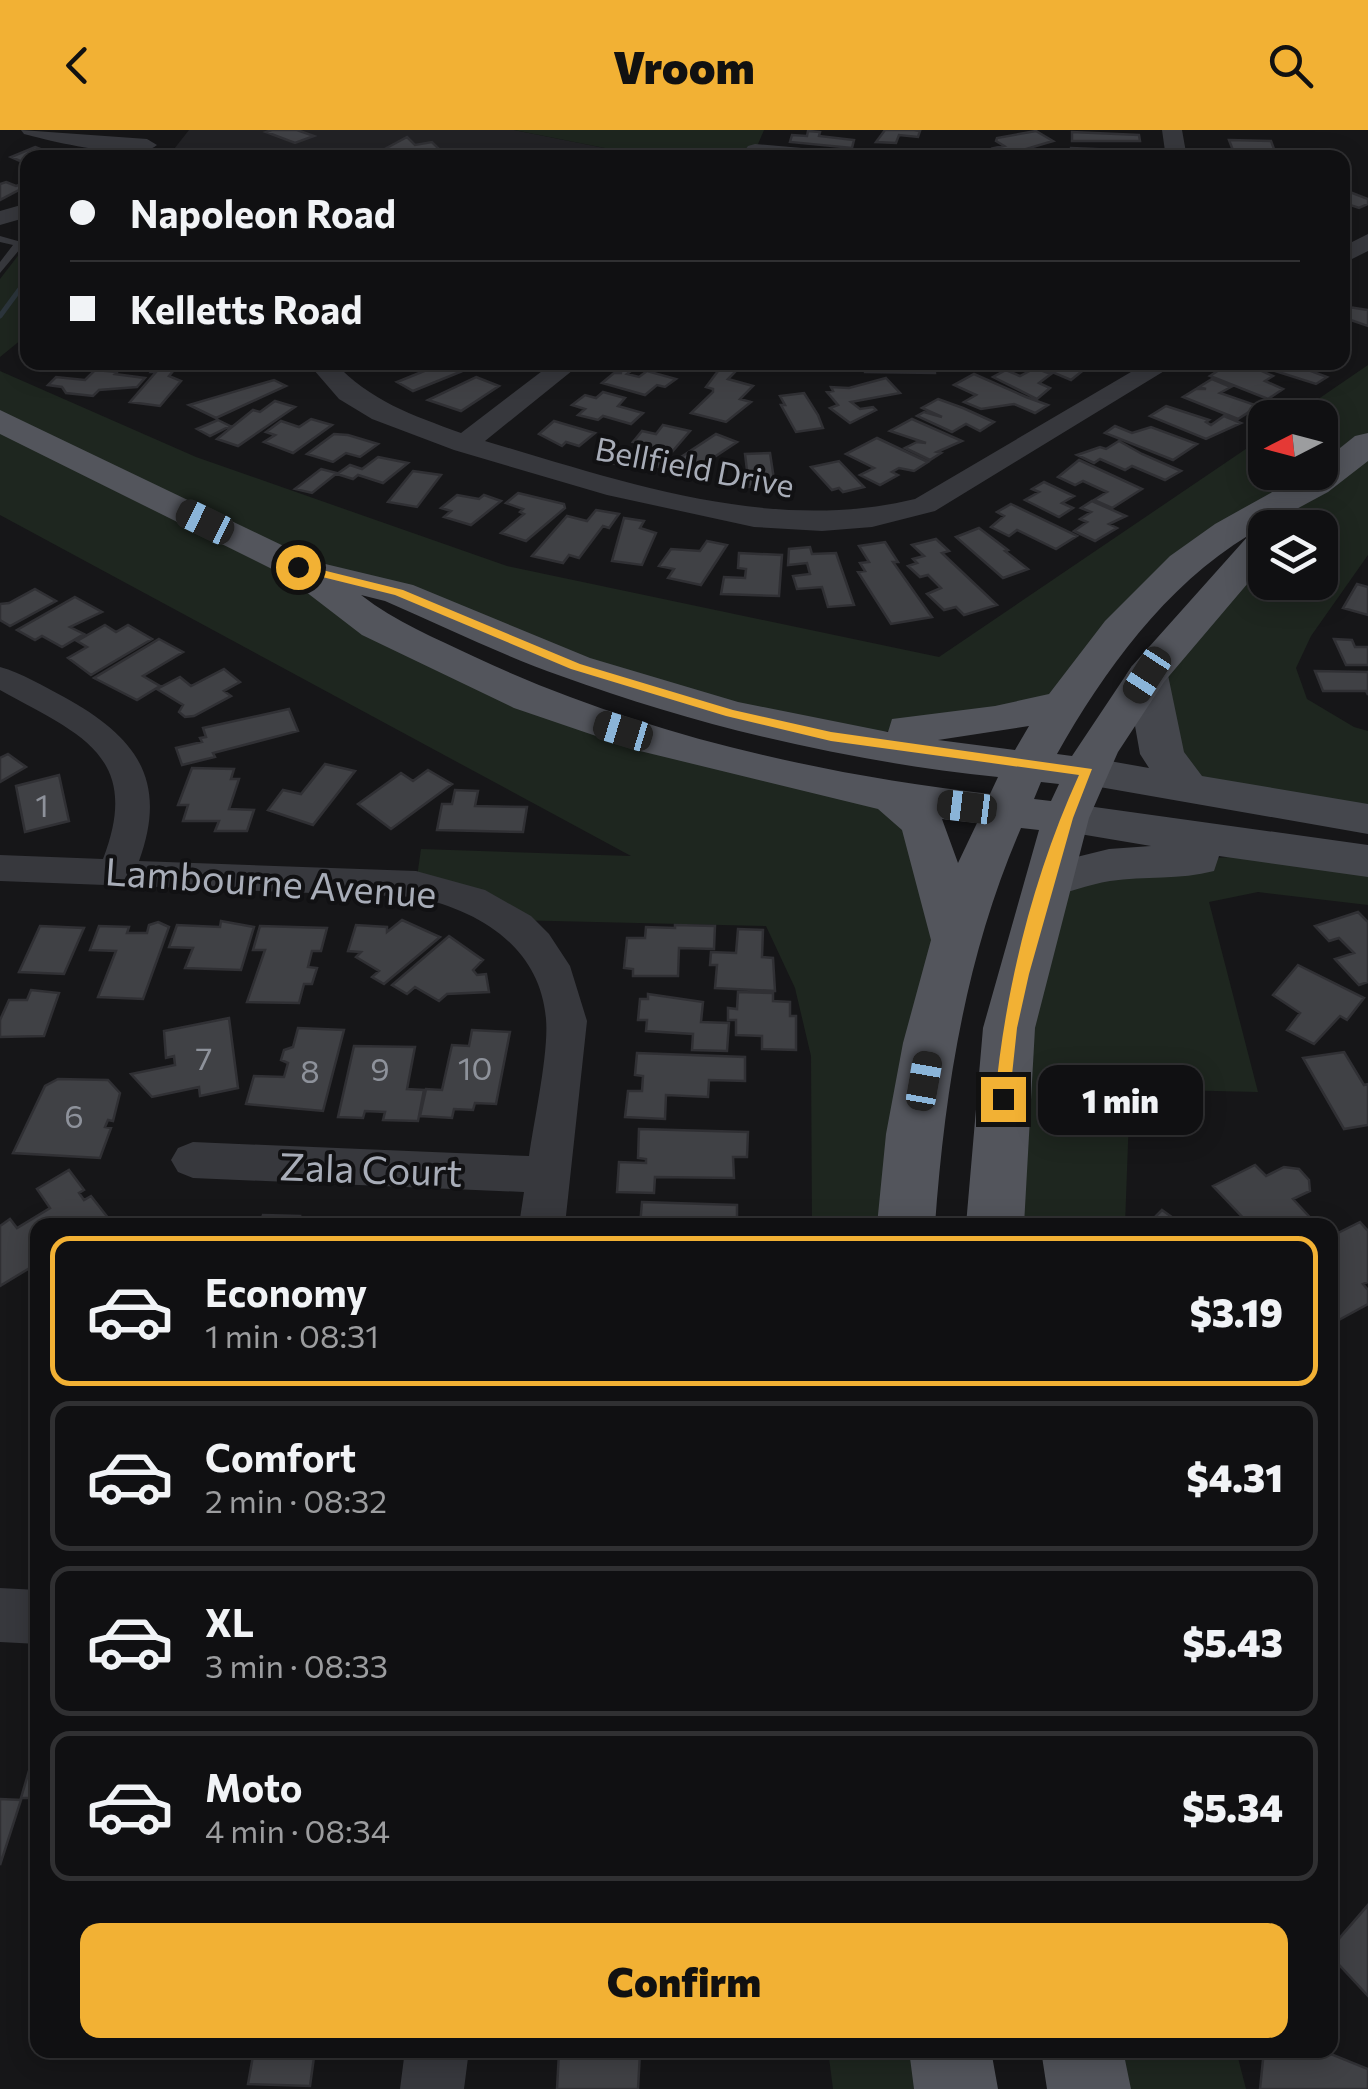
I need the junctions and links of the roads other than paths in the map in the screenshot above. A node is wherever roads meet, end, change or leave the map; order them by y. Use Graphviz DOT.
graph roads {
  1 [pos="31,130"];
  2 [pos="147,144"];
  3 [pos="757,146"];
  4 [pos="787,150"];
  5 [pos="0,239"];
  6 [pos="0,270"];
  7 [pos="326,370"];
  8 [pos="561,370"];
  9 [pos="1154,370"];
  10 [pos="0,420"];
  11 [pos="464,444"];
  12 [pos="1368,444"];
  13 [pos="1338,466"];
  14 [pos="1304,490"];
  15 [pos="1307,490"];
  16 [pos="1292,510"];
  17 [pos="1248,558"];
  18 [pos="298,567"];
  19 [pos="1147,675"];
  20 [pos="0,677"];
  21 [pos="1060,705"];
  22 [pos="831,736"];
  23 [pos="1025,765"];
  24 [pos="1087,772"];
  25 [pos="1186,787"];
  26 [pos="892,798"];
  27 [pos="1003,810"];
  28 [pos="1066,818"];
  29 [pos="1368,819"];
  30 [pos="1304,852"];
  31 [pos="1368,861"];
  32 [pos="0,868"];
  33 [pos="117,871"];
  34 [pos="1049,880"];
  35 [pos="955,939"];
  36 [pos="193,1160"];
  37 [pos="548,1175"];
  38 [pos="543,1218"];
  39 [pos="907,1218"];
  40 [pos="995,1218"];
  41 [pos="0,1616"];
  42 [pos="30,1617"];
  43 [pos="436,2058"];
  44 [pos="951,2058"];
  45 [pos="1083,2058"];
  46 [pos="432,2089"];
  47 [pos="956,2089"];
  48 [pos="1089,2089"];
  1 -- 2 [label="street"];
  3 -- 4 [label="street"];
  5 -- 6 [label="lane"];
  7 -- 11 [label="street, Bellfield Drive"];
  8 -- 11 [label="street"];
  9 -- 11 [label="street, Bellfield Drive"];
  10 -- 18 [label="main road"];
  12 -- 13 [label="main road"];
  14 -- 21 [label="main road"];
  15 -- 16 [label="main road"];
  17 -- 19 [label="main road"];
  18 -- 22 [label="main road"];
  18 -- 26 [label="main road"];
  19 -- 24 [label="main road"];
  19 -- 25 [label="main road"];
  20 -- 33 [label="street"];
  21 -- 22 [label="main road"];
  21 -- 23 [label="main road"];
  22 -- 23 [label="main road"];
  23 -- 24 [label="main road"];
  23 -- 27 [label="main road"];
  24 -- 25 [label="main road"];
  24 -- 28 [label="main road"];
  25 -- 29 [label="main road"];
  26 -- 27 [label="main road"];
  26 -- 35 [label="main road"];
  27 -- 28 [label="main road"];
  27 -- 35 [label="main road"];
  28 -- 30 [label="main road"];
  28 -- 34 [label="main road"];
  30 -- 31 [label="main road"];
  30 -- 34 [label="main road"];
  32 -- 33 [label="street, Lambourne Avenue"];
  33 -- 37 [label="street, Lambourne Avenue"];
  34 -- 40 [label="main road"];
  35 -- 39 [label="main road"];
  36 -- 37 [label="street, Zala Court"];
  37 -- 38 [label="street, Lambourne Avenue"];
  41 -- 42 [label="street"];
  43 -- 46 [label="street"];
  44 -- 47 [label="main road"];
  45 -- 48 [label="main road"];
}
